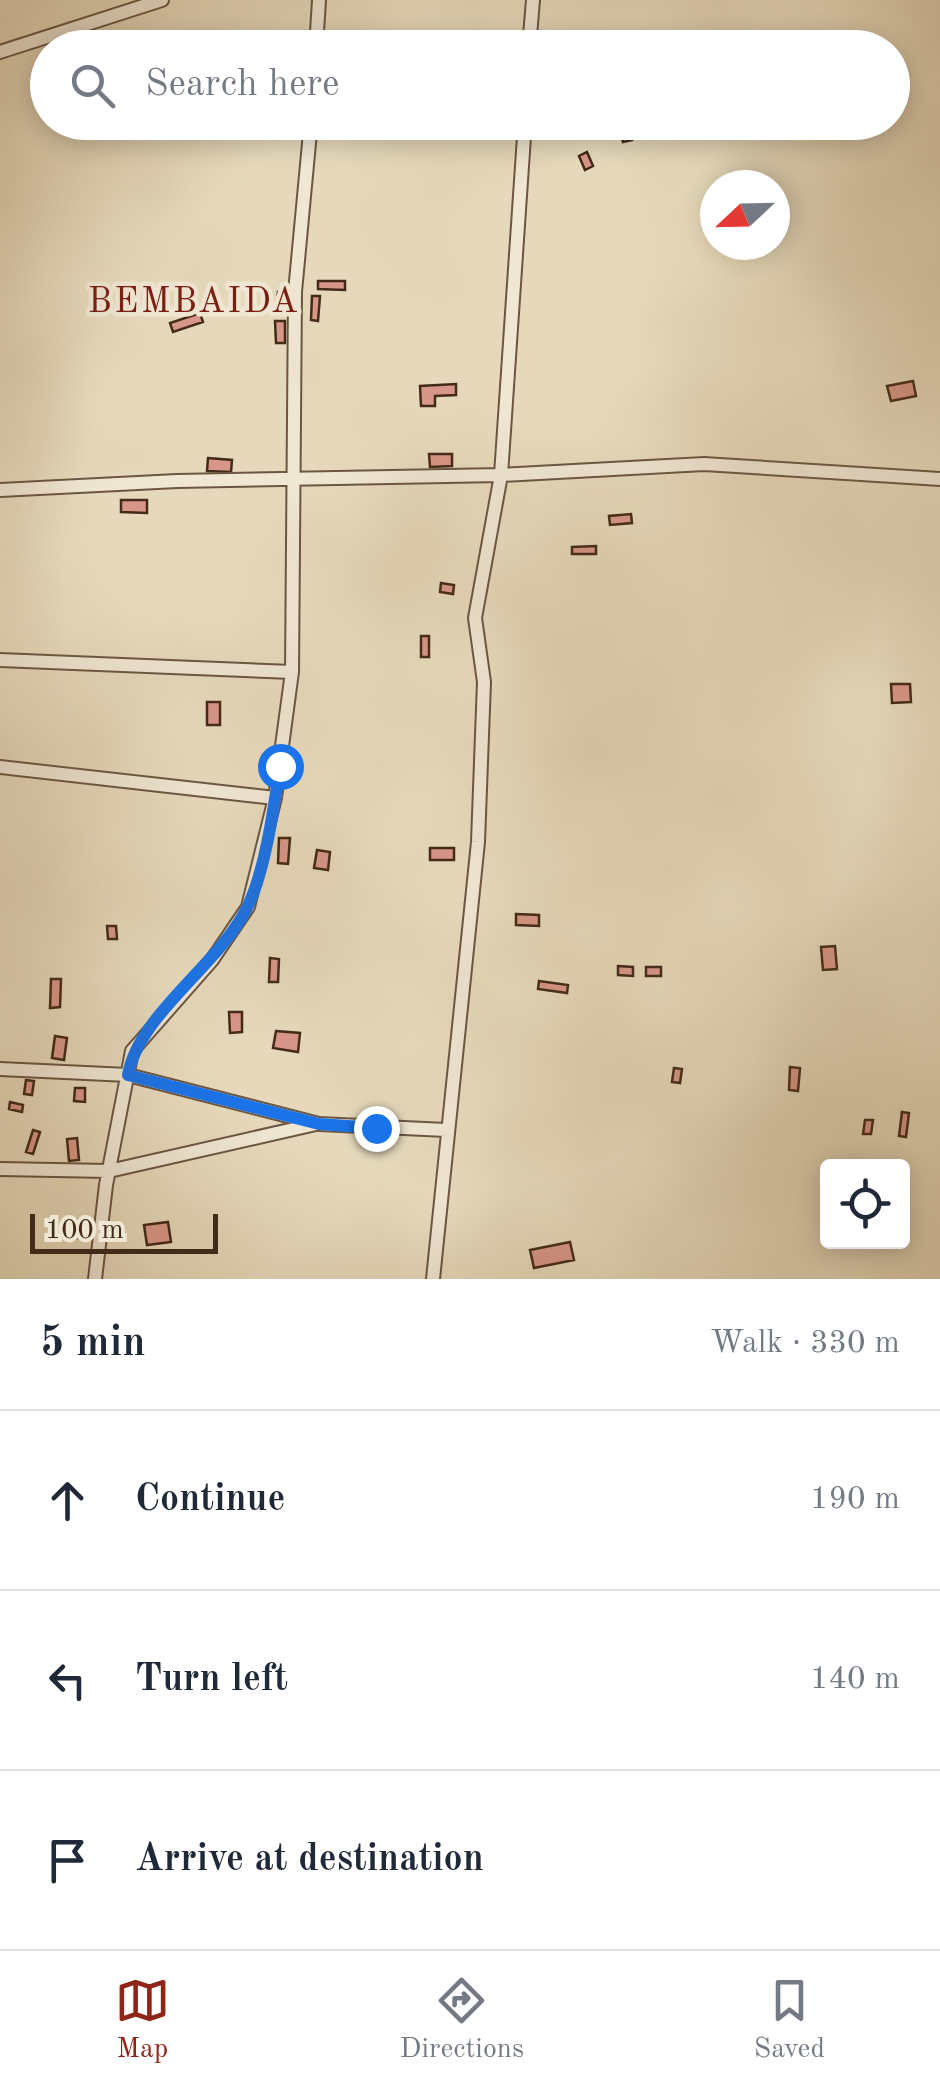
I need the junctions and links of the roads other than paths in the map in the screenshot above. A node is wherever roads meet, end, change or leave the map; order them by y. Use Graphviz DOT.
graph roads {
  1 [pos="162,0"];
  2 [pos="319,0"];
  3 [pos="532,0"];
  4 [pos="69,30"];
  5 [pos="317,30"];
  6 [pos="530,30"];
  7 [pos="30,42"];
  8 [pos="0,52"];
  9 [pos="310,140"];
  10 [pos="525,140"];
  11 [pos="501,475"];
  12 [pos="940,478"];
  13 [pos="293,479"];
  14 [pos="0,490"];
  15 [pos="0,660"];
  16 [pos="292,672"];
  17 [pos="0,767"];
  18 [pos="275,798"];
  19 [pos="0,1068"];
  20 [pos="128,1075"];
  21 [pos="319,1124"];
  22 [pos="446,1130"];
  23 [pos="0,1169"];
  24 [pos="109,1172"];
  25 [pos="94,1279"];
  26 [pos="433,1279"];
  1 -- 4 [label="street"];
  2 -- 5 [label="street"];
  3 -- 6 [label="street"];
  7 -- 8 [label="street"];
  9 -- 13 [label="street"];
  10 -- 11 [label="street"];
  11 -- 12 [label="street"];
  11 -- 13 [label="street"];
  11 -- 22 [label="street"];
  13 -- 14 [label="street"];
  13 -- 16 [label="street"];
  15 -- 16 [label="street"];
  16 -- 18 [label="street"];
  17 -- 18 [label="street"];
  18 -- 20 [label="street"];
  19 -- 20 [label="street"];
  20 -- 21 [label="street"];
  20 -- 24 [label="street"];
  21 -- 22 [label="street"];
  21 -- 24 [label="street"];
  22 -- 26 [label="street"];
  23 -- 24 [label="street"];
  24 -- 25 [label="street"];
}
